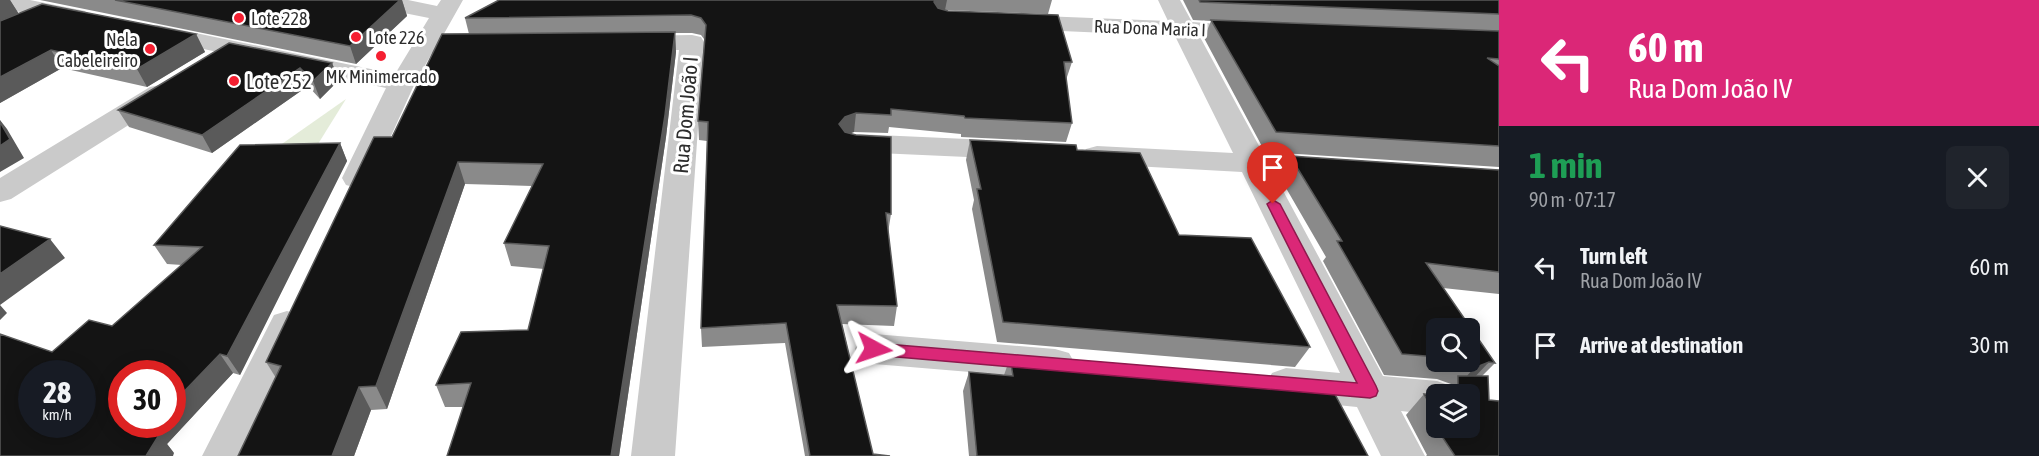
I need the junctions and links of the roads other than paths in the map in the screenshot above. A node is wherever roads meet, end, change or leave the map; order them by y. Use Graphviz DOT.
graph roads {
  1 [pos="372,0"];
  2 [pos="1169,0"];
  3 [pos="0,1"];
  4 [pos="448,7"];
  5 [pos="50,11"];
  6 [pos="97,20"];
  7 [pos="993,21"];
  8 [pos="20,25"];
  9 [pos="138,28"];
  10 [pos="1184,30"];
  11 [pos="1277,33"];
  12 [pos="603,44"];
  13 [pos="514,45"];
  14 [pos="424,46"];
  15 [pos="234,48"];
  16 [pos="402,83"];
  17 [pos="855,143"];
  18 [pos="1252,162"];
  19 [pos="1358,170"];
  20 [pos="0,192"];
  21 [pos="346,200"];
  22 [pos="300,296"];
  23 [pos="874,349"];
  24 [pos="1087,367"];
  25 [pos="1252,381"];
  26 [pos="1370,391"];
  27 [pos="1426,397"];
  28 [pos="224,456"];
  29 [pos="653,456"];
  30 [pos="1403,456"];
  1 -- 4 [label="street"];
  2 -- 10 [label="street"];
  3 -- 5 [label="street"];
  4 -- 14 [label="street"];
  5 -- 6 [label="street"];
  5 -- 8 [label="street"];
  7 -- 10 [label="street, Rua Dona Maria I"];
  9 -- 15 [label="street"];
  10 -- 11 [label="street, Rua Dona Maria I"];
  10 -- 18 [label="street"];
  12 -- 29 [label="street, Rua Dom João I"];
  13 -- 14 [label="street"];
  14 -- 16 [label="street"];
  15 -- 16 [label="street"];
  15 -- 20 [label="street"];
  16 -- 21 [label="street"];
  17 -- 18 [label="street"];
  18 -- 19 [label="street"];
  18 -- 26 [label="street"];
  22 -- 28 [label="street"];
  23 -- 24 [label="street"];
  25 -- 26 [label="street"];
  26 -- 27 [label="street"];
  26 -- 30 [label="street"];
}
